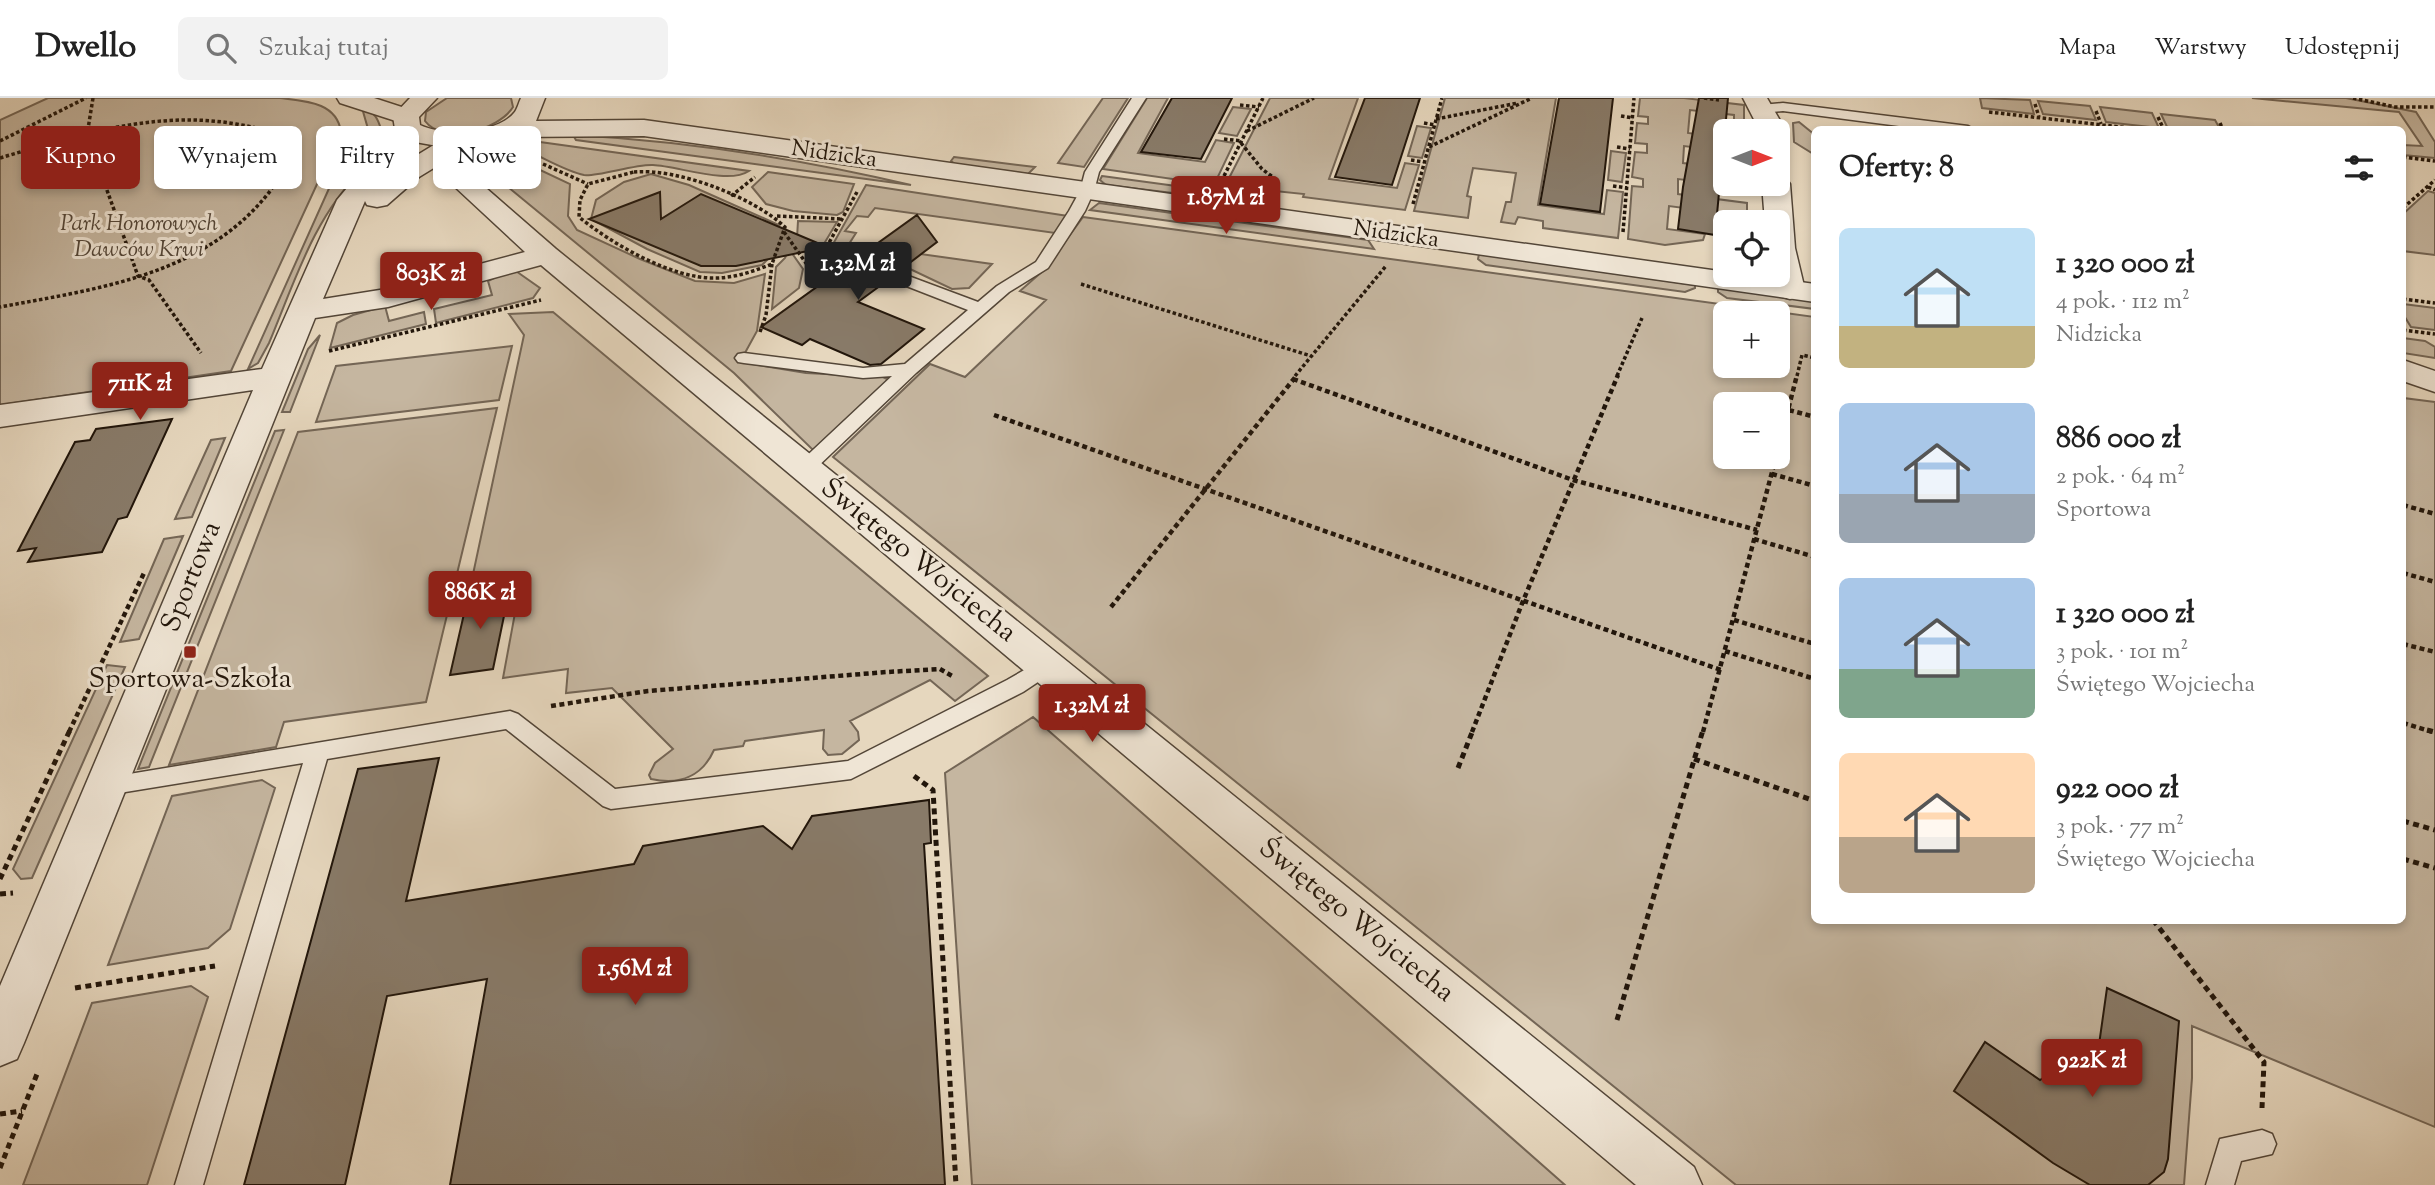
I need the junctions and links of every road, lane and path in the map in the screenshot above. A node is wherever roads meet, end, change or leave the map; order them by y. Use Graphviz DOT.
graph roads {
  1 [pos="86,98"];
  2 [pos="93,98"];
  3 [pos="349,98"];
  4 [pos="425,98"];
  5 [pos="1139,98"];
  6 [pos="1263,98"];
  7 [pos="1314,98"];
  8 [pos="1442,98"];
  9 [pos="1532,98"];
  10 [pos="1634,98"];
  11 [pos="1867,98"];
  12 [pos="2353,98"];
  13 [pos="533,99"];
  14 [pos="1524,102"];
  15 [pos="1240,104"];
  16 [pos="2035,104"];
  17 [pos="1259,107"];
  18 [pos="2435,107"];
  19 [pos="1980,111"];
  20 [pos="2096,111"];
  21 [pos="1763,113"];
  22 [pos="1621,116"];
  23 [pos="2039,117"];
  24 [pos="2158,117"];
  25 [pos="1633,118"];
  26 [pos="1870,118"];
  27 [pos="1436,119"];
  28 [pos="1424,123"];
  29 [pos="2220,123"];
  30 [pos="407,124"];
  31 [pos="2101,124"];
  32 [pos="1435,125"];
  33 [pos="88,126"];
  34 [pos="133,126"];
  35 [pos="510,126"];
  36 [pos="1935,126"];
  37 [pos="2116,126"];
  38 [pos="2162,126"];
  39 [pos="2221,126"];
  40 [pos="645,128"];
  41 [pos="541,129"];
  42 [pos="1246,132"];
  43 [pos="1224,139"];
  44 [pos="433,140"];
  45 [pos="0,141"];
  46 [pos="1241,142"];
  47 [pos="1429,147"];
  48 [pos="1617,147"];
  49 [pos="1630,149"];
  50 [pos="21,152"];
  51 [pos="433,157"];
  52 [pos="0,158"];
  53 [pos="2406,158"];
  54 [pos="1411,160"];
  55 [pos="2435,161"];
  56 [pos="1424,162"];
  57 [pos="541,163"];
  58 [pos="756,175"];
  59 [pos="1224,177"];
  60 [pos="2435,180"];
  61 [pos="862,182"];
  62 [pos="587,184"];
  63 [pos="1288,185"];
  64 [pos="1613,186"];
  65 [pos="2428,187"];
  66 [pos="1627,188"];
  67 [pos="107,189"];
  68 [pos="471,189"];
  69 [pos="2435,190"];
  70 [pos="1087,191"];
  71 [pos="731,196"];
  72 [pos="1777,196"];
  73 [pos="2406,205"];
  74 [pos="1410,215"];
  75 [pos="776,216"];
  76 [pos="842,219"];
  77 [pos="340,229"];
  78 [pos="784,231"];
  79 [pos="1622,243"];
  80 [pos="546,255"];
  81 [pos="772,264"];
  82 [pos="1387,264"];
  83 [pos="813,273"];
  84 [pos="138,276"];
  85 [pos="897,277"];
  86 [pos="810,279"];
  87 [pos="1081,284"];
  88 [pos="1802,292"];
  89 [pos="547,299"];
  90 [pos="2406,299"];
  91 [pos="2435,303"];
  92 [pos="0,307"];
  93 [pos="980,309"];
  94 [pos="303,312"];
  95 [pos="1642,318"];
  96 [pos="2406,330"];
  97 [pos="2435,334"];
  98 [pos="321,353"];
  99 [pos="1311,356"];
  100 [pos="1811,357"];
  101 [pos="752,359"];
  102 [pos="910,369"];
  103 [pos="2414,370"];
  104 [pos="274,377"];
  105 [pos="1293,379"];
  106 [pos="233,382"];
  107 [pos="2435,382"];
  108 [pos="1790,402"];
  109 [pos="1790,411"];
  110 [pos="994,415"];
  111 [pos="0,416"];
  112 [pos="1811,416"];
  113 [pos="804,468"];
  114 [pos="1772,469"];
  115 [pos="1771,474"];
  116 [pos="1573,480"];
  117 [pos="1811,485"];
  118 [pos="1203,489"];
  119 [pos="2406,506"];
  120 [pos="2435,514"];
  121 [pos="1757,530"];
  122 [pos="1754,539"];
  123 [pos="1811,555"];
  124 [pos="2406,574"];
  125 [pos="2435,582"];
  126 [pos="1523,601"];
  127 [pos="1111,607"];
  128 [pos="1734,620"];
  129 [pos="1811,643"];
  130 [pos="2406,645"];
  131 [pos="1725,652"];
  132 [pos="2435,653"];
  133 [pos="1045,666"];
  134 [pos="1721,670"];
  135 [pos="1811,678"];
  136 [pos="991,698"];
  137 [pos="510,720"];
  138 [pos="2406,724"];
  139 [pos="2435,732"];
  140 [pos="318,752"];
  141 [pos="882,754"];
  142 [pos="1694,759"];
  143 [pos="1458,768"];
  144 [pos="107,786"];
  145 [pos="1811,800"];
  146 [pos="2406,822"];
  147 [pos="2435,830"];
  148 [pos="2406,860"];
  149 [pos="2435,868"];
  150 [pos="2156,924"];
  151 [pos="257,959"];
  152 [pos="70,989"];
  153 [pos="9,1002"];
  154 [pos="1617,1020"];
  155 [pos="0,1043"];
  156 [pos="22,1111"];
  157 [pos="0,1114"];
  158 [pos="2262,1144"];
  159 [pos="190,1185"];
  160 [pos="956,1185"];
  161 [pos="1676,1185"];
  162 [pos="2220,1185"];
  1 -- 45 [label="path"];
  2 -- 33 [label="path"];
  3 -- 30 [label="street"];
  4 -- 30 [label="street, Sportowa"];
  5 -- 70 [label="lane"];
  6 -- 17 [label="path"];
  7 -- 42 [label="path"];
  8 -- 27 [label="path"];
  9 -- 14 [label="path"];
  10 -- 25 [label="path"];
  11 -- 26 [label="lane"];
  12 -- 18 [label="path"];
  13 -- 35 [label="street"];
  13 -- 40 [label="street"];
  14 -- 27 [label="path"];
  14 -- 47 [label="path"];
  15 -- 17 [label="path"];
  16 -- 23 [label="path"];
  17 -- 42 [label="path"];
  19 -- 23 [label="path"];
  20 -- 31 [label="path"];
  21 -- 26 [label="lane"];
  22 -- 25 [label="path"];
  23 -- 31 [label="path"];
  24 -- 38 [label="path"];
  25 -- 49 [label="path"];
  26 -- 36 [label="lane"];
  27 -- 32 [label="path"];
  28 -- 32 [label="path"];
  29 -- 39 [label="path"];
  30 -- 44 [label="street"];
  30 -- 77 [label="street, Sportowa"];
  31 -- 37 [label="path"];
  32 -- 47 [label="path"];
  34 -- 84 [label="path"];
  40 -- 41 [label="street"];
  40 -- 70 [label="street, Nidzicka"];
  42 -- 46 [label="path"];
  43 -- 46 [label="path"];
  46 -- 59 [label="path"];
  46 -- 63 [label="path"];
  47 -- 56 [label="path"];
  48 -- 49 [label="path"];
  49 -- 66 [label="path"];
  50 -- 52 [label="path"];
  51 -- 77 [label="street"];
  53 -- 55 [label="path"];
  54 -- 56 [label="path"];
  56 -- 74 [label="path"];
  57 -- 62 [label="path"];
  58 -- 71 [label="path"];
  60 -- 65 [label="path"];
  61 -- 76 [label="path"];
  62 -- 71 [label="path"];
  62 -- 81 [label="path"];
  64 -- 66 [label="path"];
  65 -- 69 [label="path"];
  65 -- 73 [label="path"];
  66 -- 79 [label="path"];
  67 -- 84 [label="path"];
  68 -- 80 [label="street, Świętego Wojciecha"];
  70 -- 88 [label="street, Nidzicka"];
  70 -- 93 [label="lane"];
  71 -- 75 [label="path"];
  72 -- 88 [label="street"];
  75 -- 76 [label="path"];
  75 -- 78 [label="path"];
  76 -- 83 [label="path"];
  77 -- 94 [label="street, Sportowa"];
  78 -- 81 [label="path"];
  78 -- 83 [label="path"];
  80 -- 94 [label="street"];
  80 -- 113 [label="street, Świętego Wojciecha"];
  81 -- 101 [label="path"];
  82 -- 99 [label="path"];
  83 -- 86 [label="path"];
  84 -- 92 [label="path"];
  84 -- 106 [label="path"];
  85 -- 93 [label="lane"];
  87 -- 99 [label="path"];
  89 -- 98 [label="path"];
  90 -- 91 [label="path"];
  93 -- 102 [label="lane"];
  94 -- 104 [label="street, Sportowa"];
  95 -- 116 [label="path"];
  96 -- 97 [label="path"];
  99 -- 105 [label="path"];
  100 -- 108 [label="path"];
  101 -- 102 [label="lane"];
  102 -- 113 [label="lane"];
  103 -- 107 [label="street"];
  104 -- 106 [label="street"];
  104 -- 144 [label="street, Sportowa"];
  105 -- 116 [label="path"];
  105 -- 118 [label="path"];
  106 -- 111 [label="street"];
  109 -- 112 [label="path"];
  110 -- 118 [label="path"];
  113 -- 133 [label="street, Świętego Wojciecha"];
  114 -- 115 [label="path"];
  115 -- 117 [label="path"];
  115 -- 121 [label="path"];
  116 -- 121 [label="path"];
  116 -- 126 [label="path"];
  118 -- 126 [label="path"];
  118 -- 127 [label="path"];
  119 -- 120 [label="path"];
  121 -- 122 [label="path"];
  122 -- 123 [label="path"];
  122 -- 128 [label="path"];
  124 -- 125 [label="path"];
  126 -- 134 [label="path"];
  126 -- 143 [label="path"];
  128 -- 129 [label="path"];
  128 -- 131 [label="path"];
  130 -- 132 [label="path"];
  131 -- 134 [label="path"];
  131 -- 135 [label="path"];
  133 -- 136 [label="lane"];
  133 -- 161 [label="street, Świętego Wojciecha"];
  134 -- 142 [label="path"];
  136 -- 137 [label="path"];
  136 -- 141 [label="lane"];
  137 -- 140 [label="lane"];
  137 -- 141 [label="lane"];
  138 -- 139 [label="path"];
  140 -- 144 [label="lane"];
  140 -- 151 [label="lane"];
  141 -- 160 [label="path"];
  142 -- 145 [label="path"];
  142 -- 154 [label="path"];
  144 -- 153 [label="street, Sportowa"];
  146 -- 147 [label="path"];
  148 -- 149 [label="path"];
  150 -- 158 [label="path"];
  151 -- 152 [label="path"];
  151 -- 159 [label="lane"];
  153 -- 155 [label="street, Sportowa"];
  156 -- 157 [label="path"];
  158 -- 162 [label="lane"];
}
